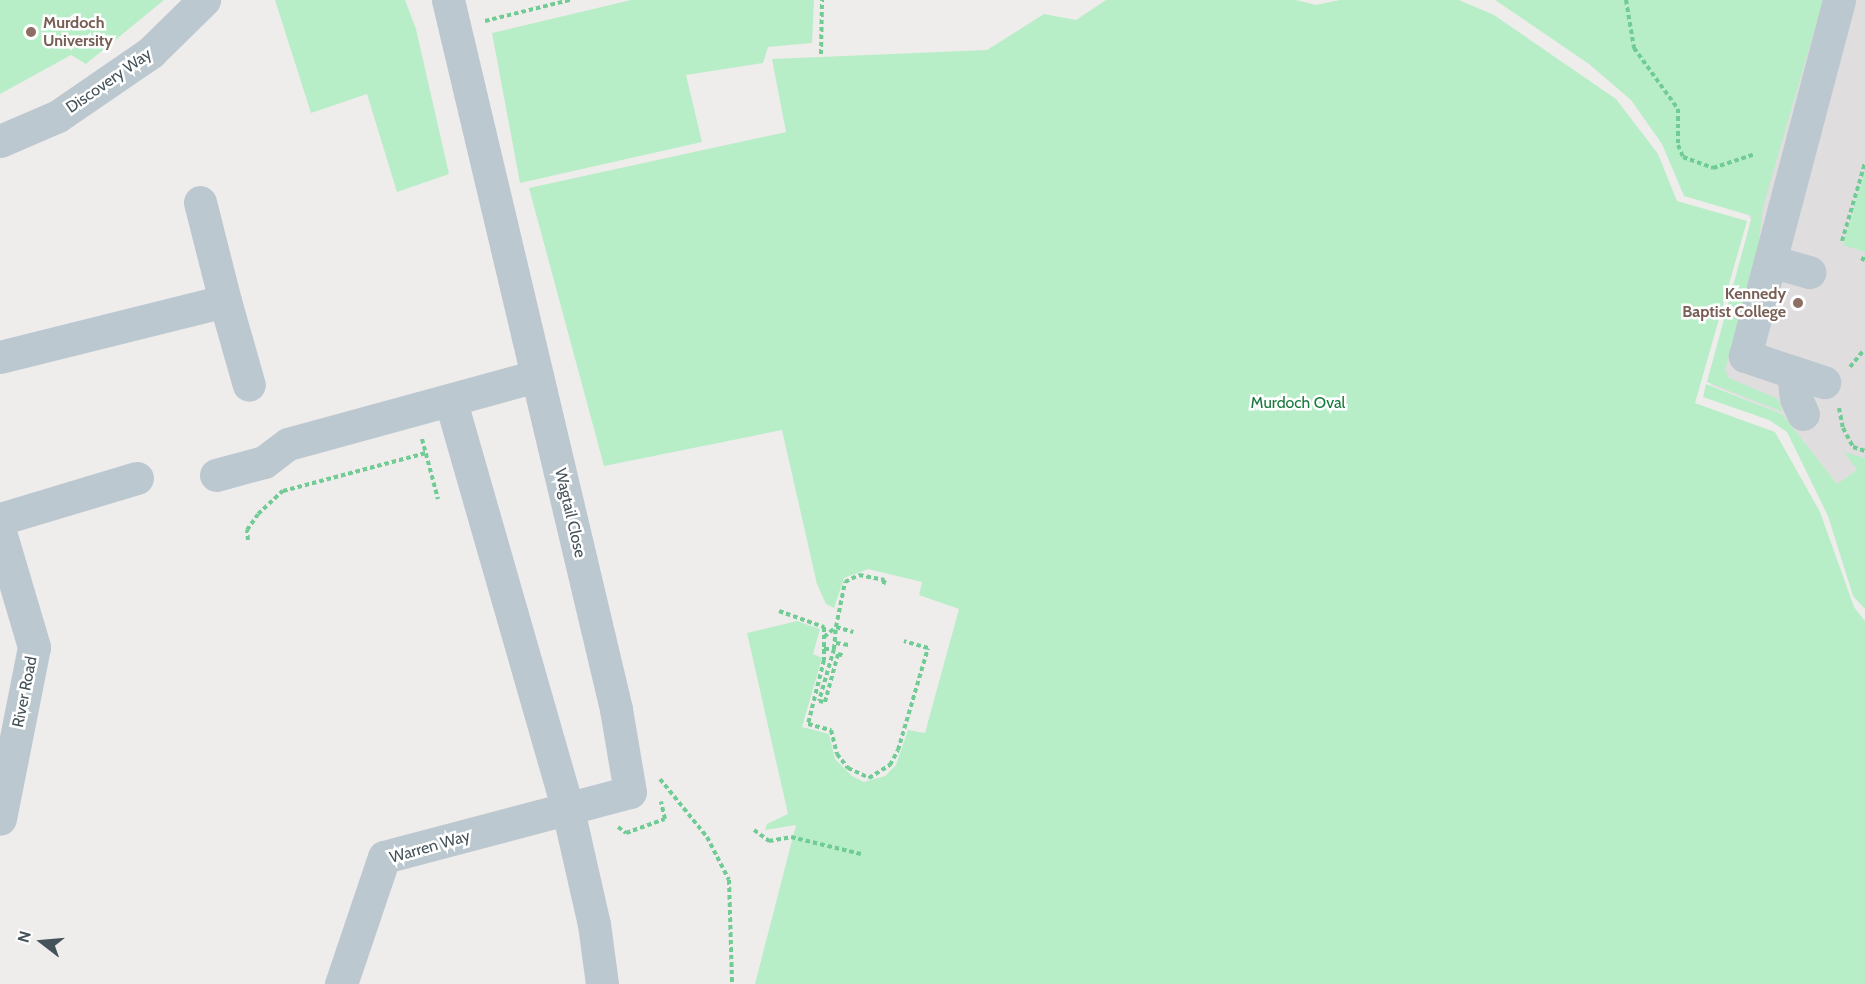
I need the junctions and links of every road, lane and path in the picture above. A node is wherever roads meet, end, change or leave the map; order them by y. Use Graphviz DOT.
graph roads {
  1 [pos="204,0"];
  2 [pos="448,0"];
  3 [pos="570,0"];
  4 [pos="822,0"];
  5 [pos="1626,0"];
  6 [pos="1839,0"];
  7 [pos="481,22"];
  8 [pos="821,54"];
  9 [pos="0,141"];
  10 [pos="1755,154"];
  11 [pos="1865,163"];
  12 [pos="200,202"];
  13 [pos="1842,240"];
  14 [pos="1865,255"];
  15 [pos="1770,261"];
  16 [pos="1862,261"];
  17 [pos="1809,272"];
  18 [pos="225,301"];
  19 [pos="1865,345"];
  20 [pos="1865,350"];
  21 [pos="0,357"];
  22 [pos="1793,372"];
  23 [pos="537,376"];
  24 [pos="1824,382"];
  25 [pos="249,385"];
  26 [pos="451,402"];
  27 [pos="414,411"];
  28 [pos="1803,414"];
  29 [pos="426,453"];
  30 [pos="216,475"];
  31 [pos="137,478"];
  32 [pos="438,499"];
  33 [pos="0,519"];
  34 [pos="0,532"];
  35 [pos="248,540"];
  36 [pos="882,585"];
  37 [pos="780,611"];
  38 [pos="836,627"];
  39 [pos="853,632"];
  40 [pos="824,637"];
  41 [pos="904,641"];
  42 [pos="836,643"];
  43 [pos="849,645"];
  44 [pos="824,649"];
  45 [pos="834,650"];
  46 [pos="845,656"];
  47 [pos="568,810"];
  48 [pos="0,819"];
  49 [pos="754,830"];
  50 [pos="861,854"];
  51 [pos="729,880"];
  52 [pos="341,984"];
  53 [pos="602,984"];
  54 [pos="732,984"];
  1 -- 9 [label="street, Discovery Way"];
  2 -- 23 [label="street, Wagtail Close"];
  3 -- 7 [label="path"];
  4 -- 8 [label="path"];
  5 -- 10 [label="path"];
  6 -- 15 [label="street"];
  11 -- 13 [label="path"];
  12 -- 18 [label="street"];
  14 -- 16 [label="path"];
  15 -- 17 [label="street"];
  15 -- 22 [label="street"];
  18 -- 21 [label="street"];
  18 -- 25 [label="street"];
  19 -- 20 [label="path"];
  22 -- 24 [label="street"];
  22 -- 28 [label="street"];
  23 -- 26 [label="street"];
  23 -- 47 [label="street, Wagtail Close"];
  26 -- 27 [label="street"];
  26 -- 47 [label="street"];
  27 -- 29 [label="path"];
  27 -- 30 [label="street"];
  29 -- 32 [label="path"];
  29 -- 35 [label="path"];
  31 -- 33 [label="street"];
  34 -- 48 [label="street, River Road"];
  36 -- 38 [label="path"];
  37 -- 40 [label="path"];
  38 -- 39 [label="path"];
  38 -- 40 [label="path"];
  38 -- 42 [label="path"];
  40 -- 44 [label="path"];
  41 -- 44 [label="path"];
  42 -- 43 [label="path"];
  42 -- 45 [label="path"];
  44 -- 45 [label="path"];
  45 -- 46 [label="path"];
  47 -- 52 [label="street, Warren Way"];
  47 -- 53 [label="street"];
  49 -- 50 [label="path"];
  51 -- 54 [label="path"];
}
